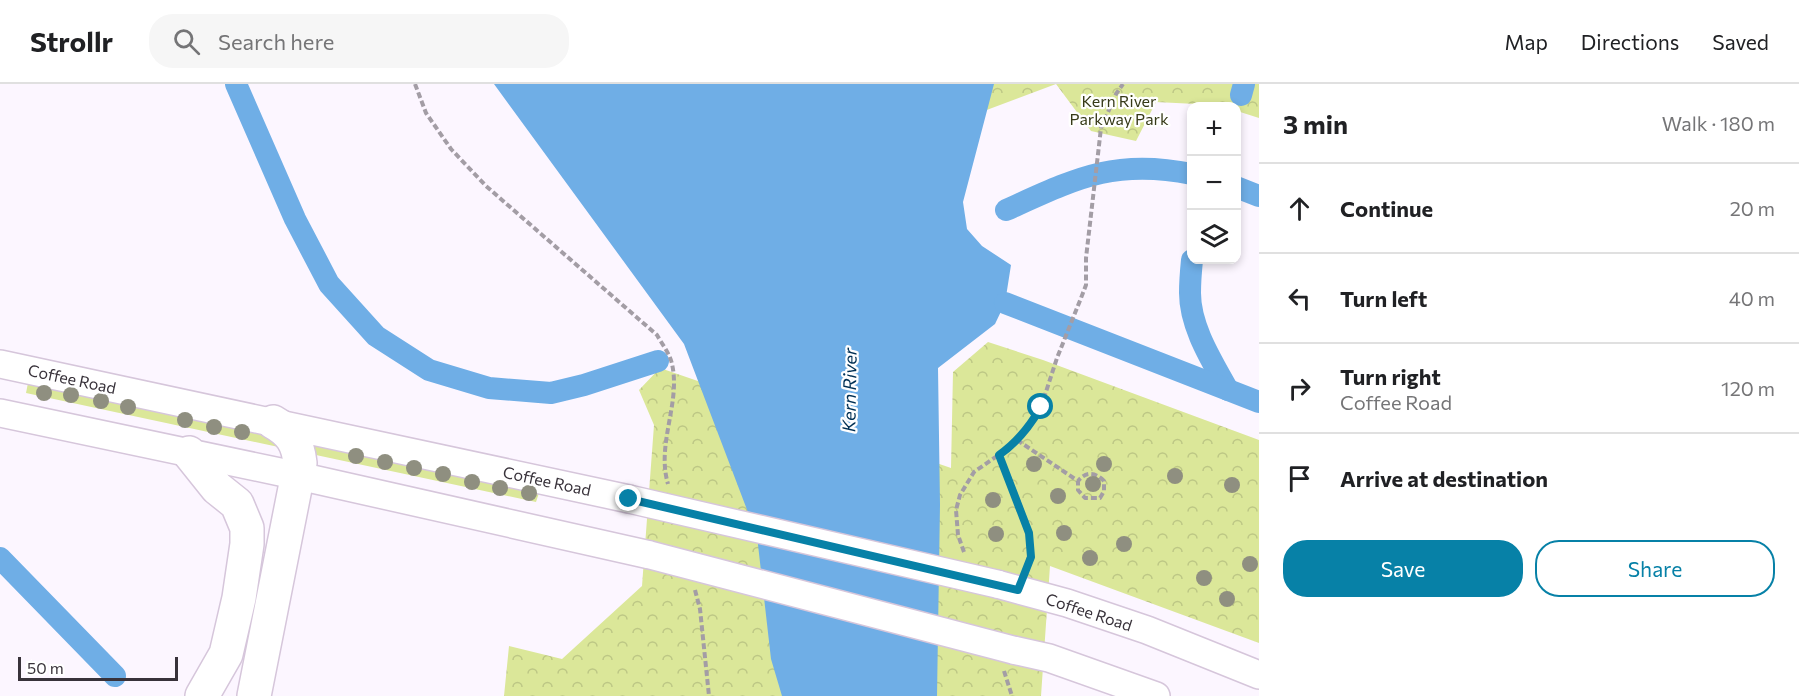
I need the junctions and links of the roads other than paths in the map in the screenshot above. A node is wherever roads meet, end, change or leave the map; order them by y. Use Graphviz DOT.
graph roads {
  1 [pos="0,364"];
  2 [pos="0,412"];
  3 [pos="273,422"];
  4 [pos="189,453"];
  5 [pos="299,476"];
  6 [pos="1259,675"];
  7 [pos="202,696"];
  8 [pos="254,696"];
  9 [pos="1156,696"];
  1 -- 3 [label="main road, Coffee Road"];
  2 -- 4 [label="main road"];
  3 -- 5 [label="highway"];
  3 -- 6 [label="main road, Coffee Road, bridge"];
  4 -- 5 [label="main road"];
  4 -- 7 [label="highway"];
  5 -- 8 [label="highway"];
  5 -- 9 [label="main road, bridge"];
}
